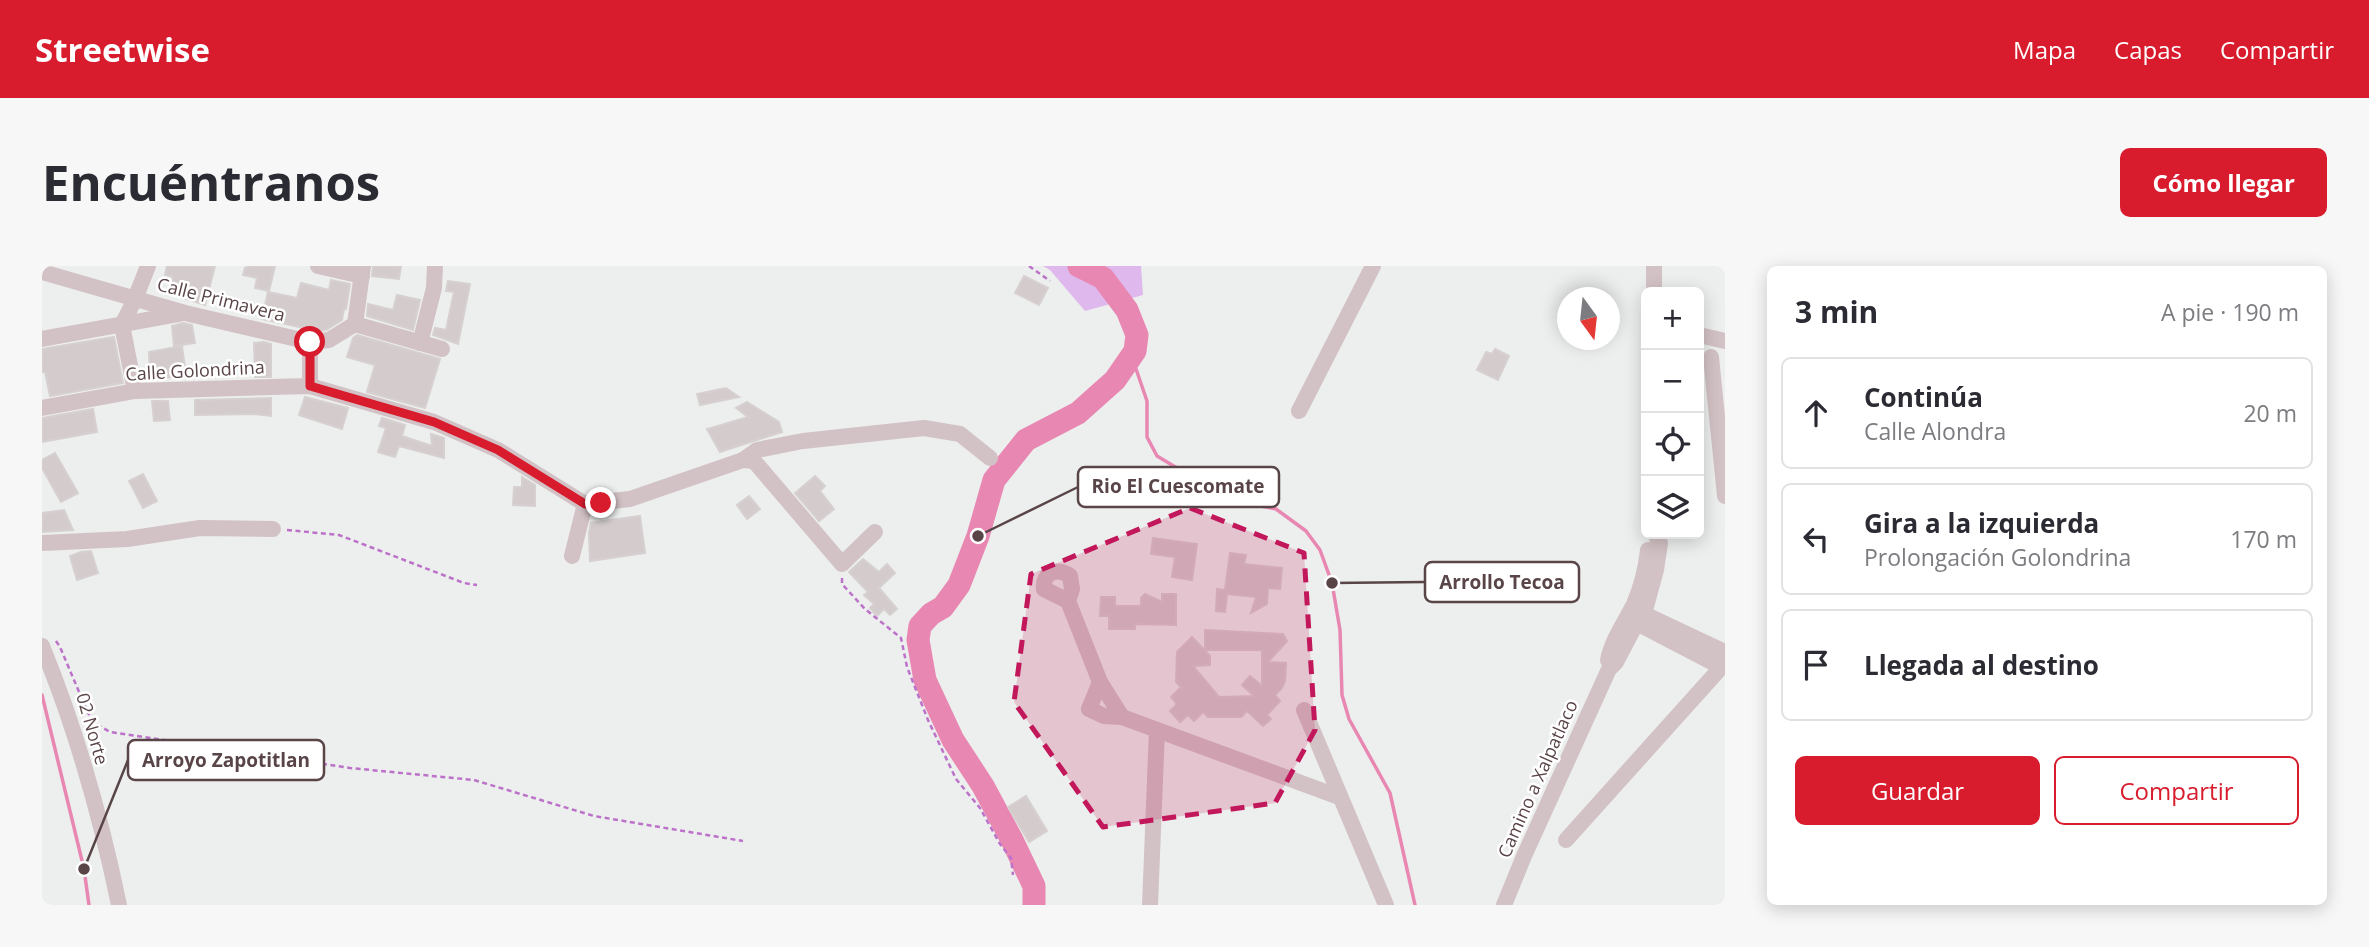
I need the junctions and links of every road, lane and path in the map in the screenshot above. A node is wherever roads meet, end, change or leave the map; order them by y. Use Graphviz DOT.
graph roads {
  1 [pos="148,266"];
  2 [pos="318,266"];
  3 [pos="435,266"];
  4 [pos="1029,266"];
  5 [pos="1373,266"];
  6 [pos="1654,266"];
  7 [pos="362,271"];
  8 [pos="42,272"];
  9 [pos="1050,281"];
  10 [pos="1654,287"];
  11 [pos="135,299"];
  12 [pos="185,313"];
  13 [pos="355,324"];
  14 [pos="122,325"];
  15 [pos="1704,336"];
  16 [pos="42,340"];
  17 [pos="1725,341"];
  18 [pos="310,342"];
  19 [pos="420,342"];
  20 [pos="442,349"];
  21 [pos="1710,357"];
  22 [pos="310,386"];
  23 [pos="135,391"];
  24 [pos="42,408"];
  25 [pos="1299,411"];
  26 [pos="990,458"];
  27 [pos="743,460"];
  28 [pos="1725,496"];
  29 [pos="585,504"];
  30 [pos="273,529"];
  31 [pos="876,532"];
  32 [pos="1657,539"];
  33 [pos="42,542"];
  34 [pos="572,556"];
  35 [pos="842,564"];
  36 [pos="477,585"];
  37 [pos="1068,601"];
  38 [pos="1635,615"];
  39 [pos="48,642"];
  40 [pos="1724,661"];
  41 [pos="1304,710"];
  42 [pos="1157,730"];
  43 [pos="1339,797"];
  44 [pos="1566,840"];
  45 [pos="743,841"];
  46 [pos="1013,875"];
  47 [pos="119,905"];
  48 [pos="1150,905"];
  49 [pos="1385,905"];
  50 [pos="1504,905"];
  1 -- 11 [label="street"];
  2 -- 7 [label="street"];
  3 -- 19 [label="street"];
  4 -- 9 [label="path"];
  5 -- 25 [label="street"];
  6 -- 10 [label="street"];
  7 -- 13 [label="street"];
  8 -- 11 [label="street, Calle Primavera"];
  11 -- 12 [label="street, Calle Primavera"];
  11 -- 14 [label="street"];
  12 -- 14 [label="street"];
  12 -- 18 [label="street, Calle Primavera"];
  13 -- 18 [label="street"];
  13 -- 19 [label="street"];
  14 -- 16 [label="street"];
  14 -- 23 [label="street"];
  15 -- 17 [label="street"];
  18 -- 22 [label="street"];
  19 -- 20 [label="street"];
  21 -- 28 [label="street"];
  22 -- 23 [label="street, Calle Golondrina"];
  22 -- 29 [label="street, Calle Golondrina"];
  23 -- 24 [label="street, Calle Golondrina"];
  26 -- 27 [label="street"];
  27 -- 29 [label="street"];
  27 -- 35 [label="street"];
  29 -- 34 [label="street"];
  30 -- 33 [label="street"];
  30 -- 36 [label="path"];
  31 -- 35 [label="street"];
  32 -- 38 [label="street, Camino a Xalpatlaco"];
  35 -- 46 [label="path"];
  37 -- 42 [label="street"];
  38 -- 40 [label="street"];
  38 -- 50 [label="street, Camino a Xalpatlaco"];
  39 -- 45 [label="path"];
  39 -- 47 [label="street, 02 Norte"];
  40 -- 44 [label="street"];
  41 -- 43 [label="street"];
  42 -- 43 [label="street"];
  42 -- 48 [label="street"];
  43 -- 49 [label="street"];
}
